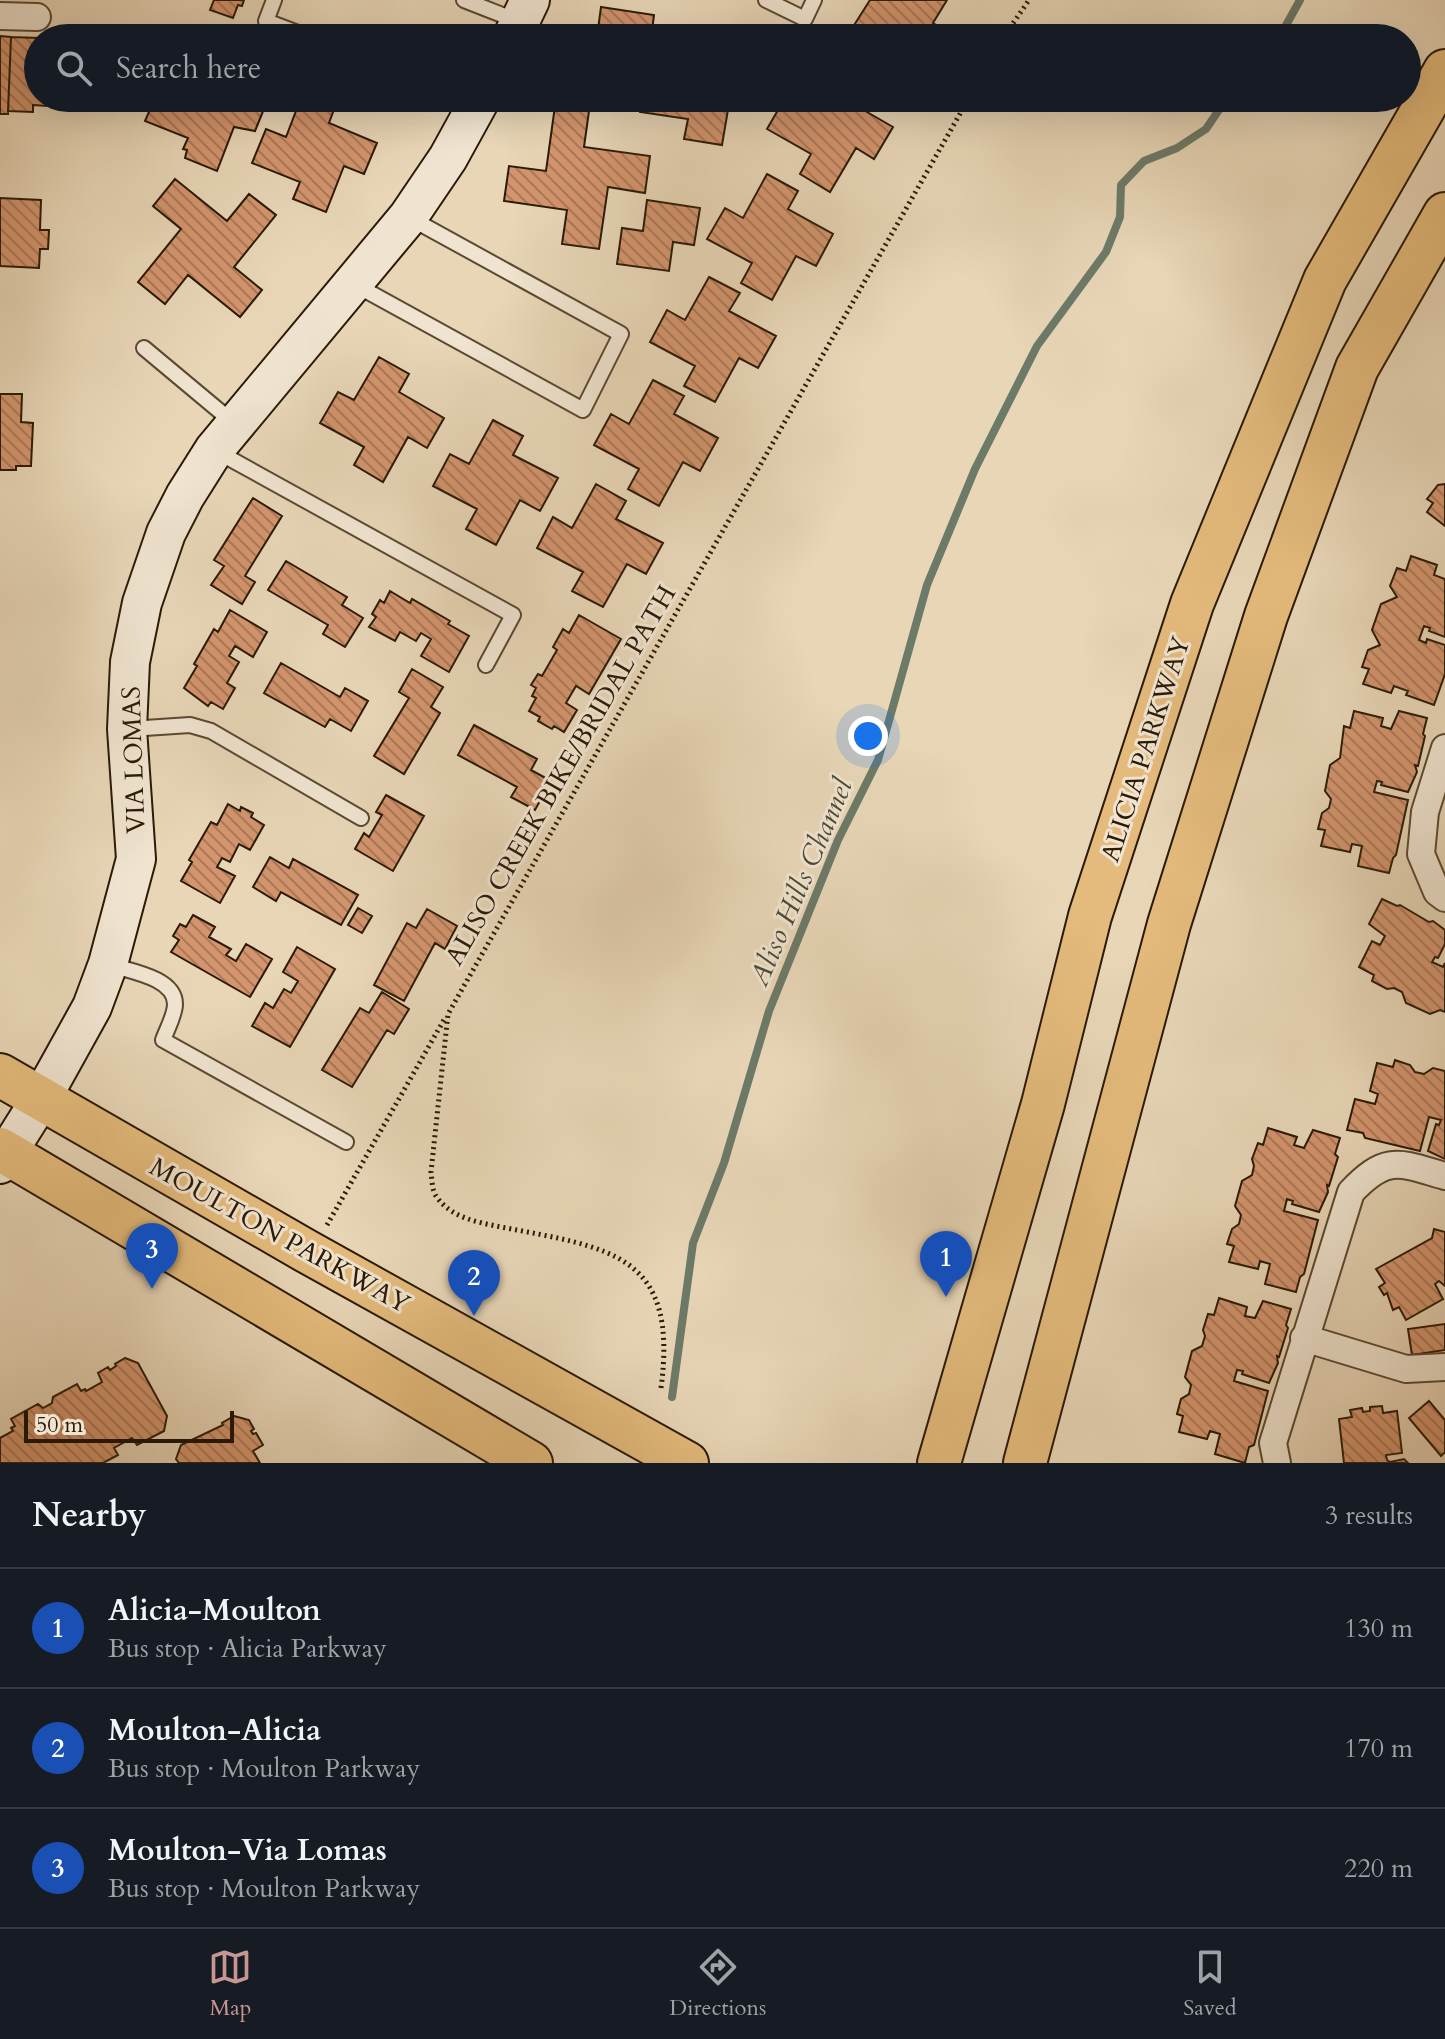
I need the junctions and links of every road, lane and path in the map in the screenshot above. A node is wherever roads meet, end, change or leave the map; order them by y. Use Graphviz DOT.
graph roads {
  1 [pos="274,0"];
  2 [pos="464,0"];
  3 [pos="766,0"];
  4 [pos="814,0"];
  5 [pos="1029,0"];
  6 [pos="0,16"];
  7 [pos="37,17"];
  8 [pos="520,20"];
  9 [pos="274,24"];
  10 [pos="1013,24"];
  11 [pos="1445,71"];
  12 [pos="469,112"];
  13 [pos="961,112"];
  14 [pos="1445,214"];
  15 [pos="408,217"];
  16 [pos="353,284"];
  17 [pos="144,348"];
  18 [pos="224,437"];
  19 [pos="486,665"];
  20 [pos="127,729"];
  21 [pos="1445,748"];
  22 [pos="361,818"];
  23 [pos="1445,898"];
  24 [pos="108,964"];
  25 [pos="448,1014"];
  26 [pos="0,1075"];
  27 [pos="41,1099"];
  28 [pos="346,1142"];
  29 [pos="2,1155"];
  30 [pos="1445,1176"];
  31 [pos="311,1253"];
  32 [pos="1304,1338"];
  33 [pos="1434,1368"];
  34 [pos="661,1388"];
  35 [pos="1445,1389"];
  36 [pos="531,1463"];
  37 [pos="687,1463"];
  38 [pos="939,1463"];
  39 [pos="1025,1463"];
  40 [pos="1277,1463"];
  1 -- 9 [label="lane"];
  2 -- 8 [label="lane"];
  3 -- 4 [label="lane"];
  5 -- 10 [label="path"];
  6 -- 7 [label="street"];
  11 -- 38 [label="main road, ALICIA PARKWAY"];
  12 -- 15 [label="street, VIA LOMAS"];
  13 -- 25 [label="path, ALISO CREEK BIKE/BRIDAL PATH"];
  14 -- 39 [label="main road"];
  15 -- 16 [label="street, VIA LOMAS"];
  15 -- 16 [label="lane"];
  16 -- 18 [label="street, VIA LOMAS"];
  17 -- 18 [label="lane"];
  18 -- 19 [label="lane"];
  18 -- 20 [label="street, VIA LOMAS"];
  20 -- 22 [label="lane"];
  20 -- 24 [label="street, VIA LOMAS"];
  21 -- 23 [label="street"];
  24 -- 27 [label="street, VIA LOMAS"];
  24 -- 28 [label="lane"];
  25 -- 31 [label="path"];
  25 -- 34 [label="path, ALISO CREEK BIKE/BRIDAL PATH"];
  26 -- 27 [label="main road, MOULTON PARKWAY"];
  27 -- 29 [label="street, VIA LOMAS"];
  27 -- 31 [label="main road, MOULTON PARKWAY"];
  29 -- 36 [label="main road"];
  30 -- 32 [label="street"];
  31 -- 37 [label="main road, MOULTON PARKWAY"];
  32 -- 33 [label="street"];
  32 -- 40 [label="street"];
  33 -- 35 [label="street"];
}
